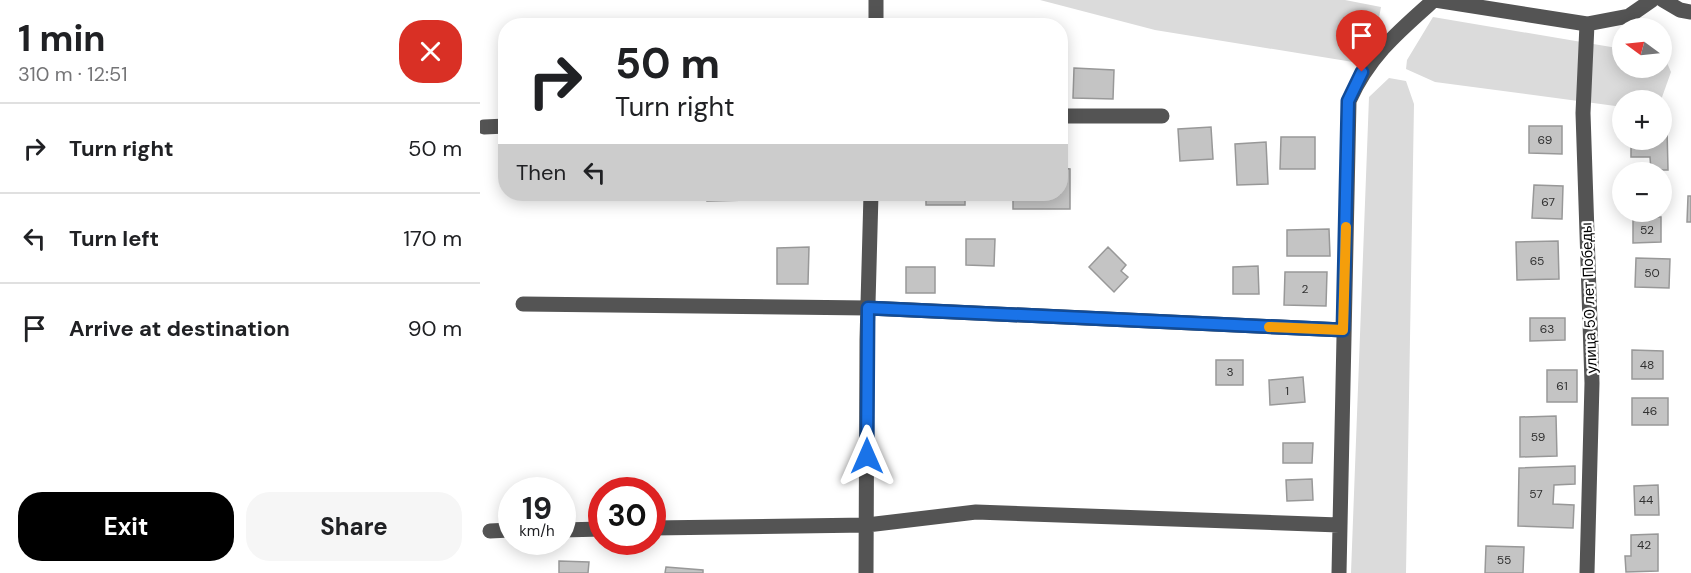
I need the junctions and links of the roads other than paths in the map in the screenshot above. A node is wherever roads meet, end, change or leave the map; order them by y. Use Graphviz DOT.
graph roads {
  1 [pos="876,0"];
  2 [pos="1435,0"];
  3 [pos="1652,0"];
  4 [pos="1663,0"];
  5 [pos="1691,12"];
  6 [pos="876,18"];
  7 [pos="1587,24"];
  8 [pos="1068,116"];
  9 [pos="1162,116"];
  10 [pos="498,126"];
  11 [pos="484,127"];
  12 [pos="871,201"];
  13 [pos="523,304"];
  14 [pos="868,308"];
  15 [pos="1343,330"];
  16 [pos="867,525"];
  17 [pos="1339,525"];
  18 [pos="666,528"];
  19 [pos="490,531"];
  20 [pos="498,531"];
  21 [pos="866,573"];
  22 [pos="1339,573"];
  23 [pos="1587,573"];
  1 -- 6 [label="street"];
  2 -- 7 [label="street"];
  2 -- 15 [label="street"];
  3 -- 7 [label="street"];
  4 -- 5 [label="street"];
  7 -- 23 [label="street, улица 50 лет Победы"];
  8 -- 9 [label="street"];
  10 -- 11 [label="street"];
  12 -- 14 [label="street"];
  13 -- 14 [label="street"];
  14 -- 15 [label="street"];
  14 -- 16 [label="street"];
  15 -- 17 [label="street"];
  16 -- 17 [label="street"];
  16 -- 18 [label="street"];
  16 -- 21 [label="street"];
  17 -- 22 [label="street"];
  19 -- 20 [label="street"];
}
